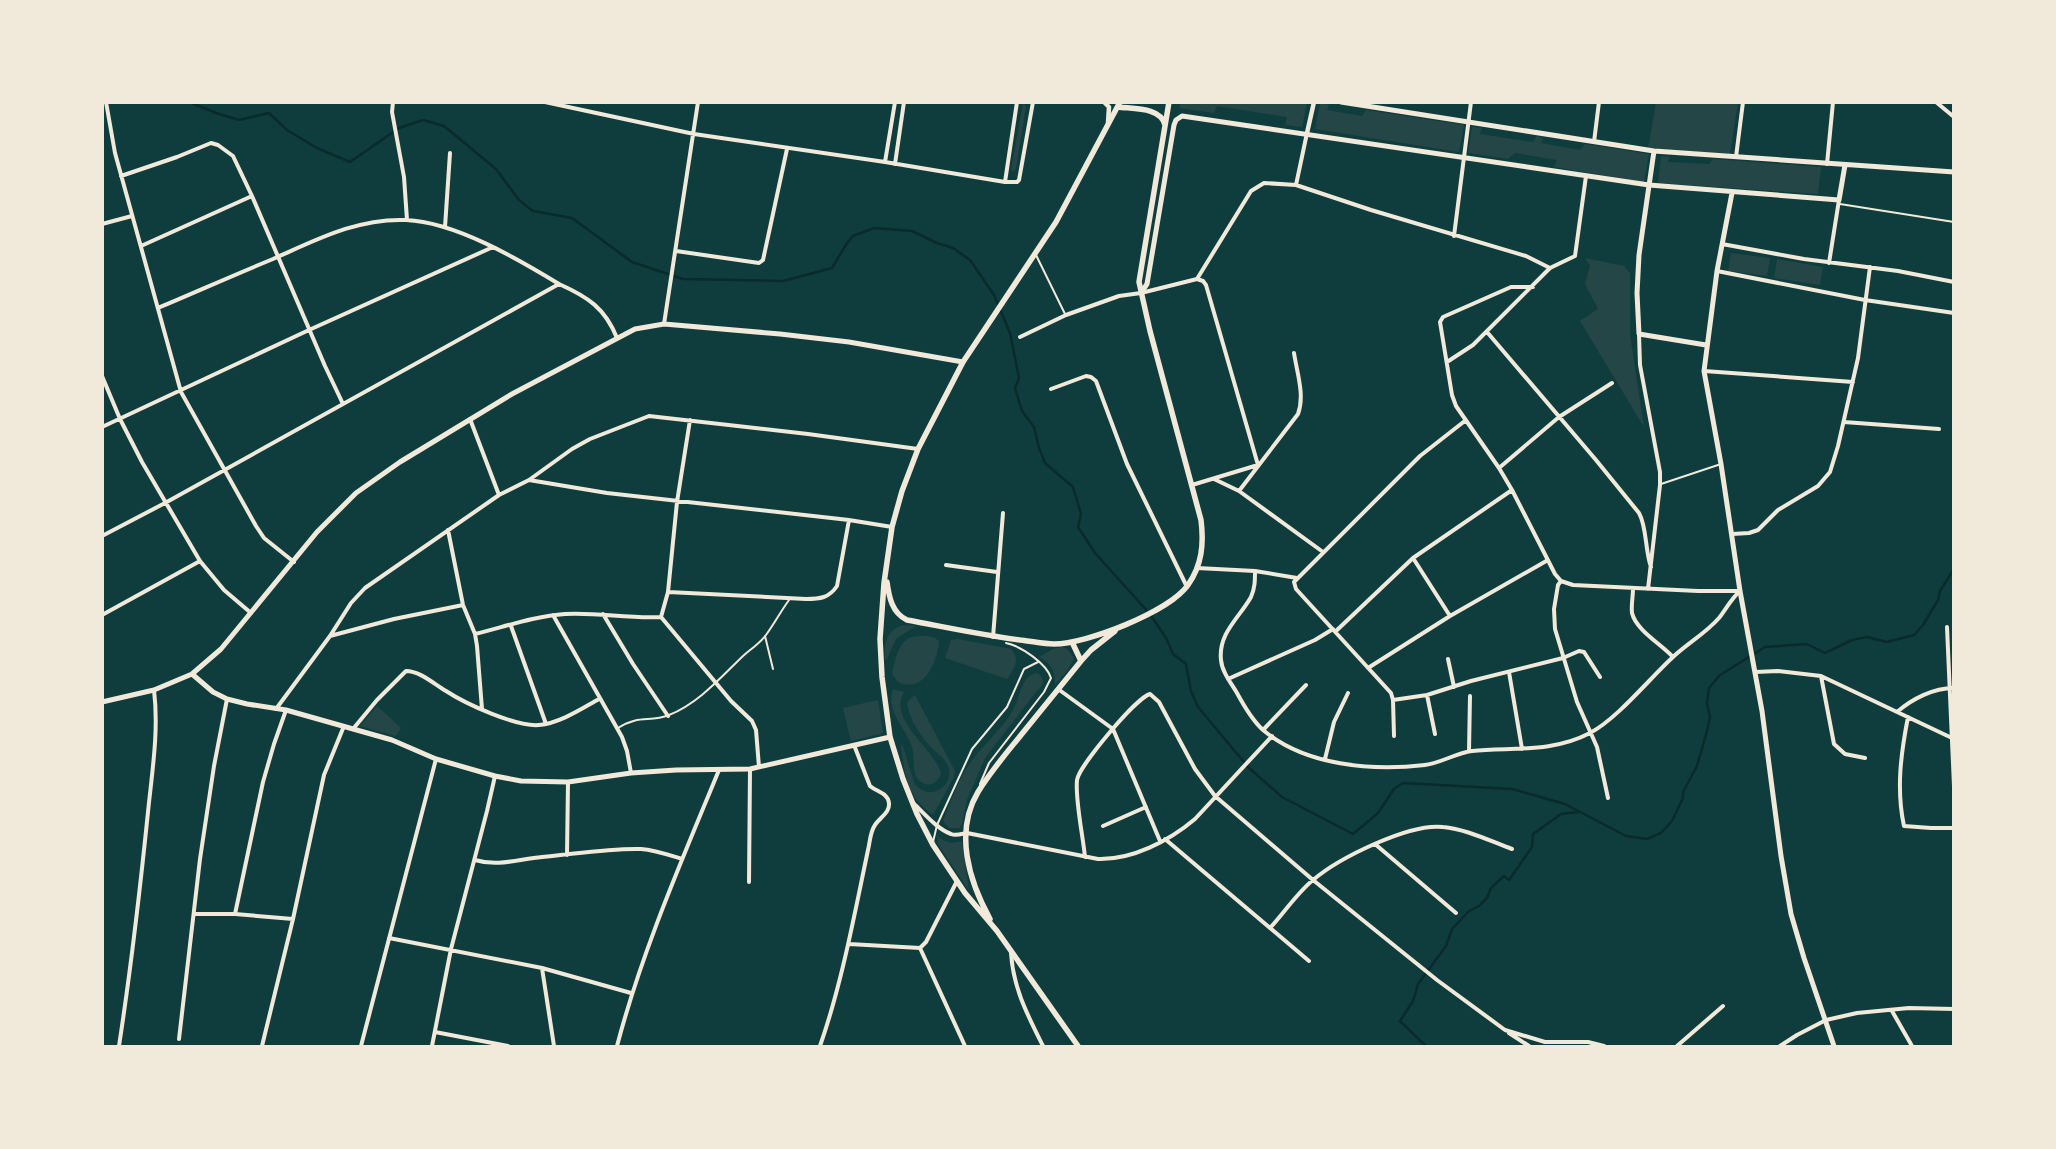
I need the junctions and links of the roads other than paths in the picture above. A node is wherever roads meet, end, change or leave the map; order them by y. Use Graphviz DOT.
graph roads {
  1 [pos="106,102"];
  2 [pos="393,102"];
  3 [pos="545,102"];
  4 [pos="698,102"];
  5 [pos="895,102"];
  6 [pos="904,102"];
  7 [pos="1017,102"];
  8 [pos="1034,102"];
  9 [pos="1104,102"];
  10 [pos="1169,102"];
  11 [pos="1314,102"];
  12 [pos="1341,102"];
  13 [pos="1471,102"];
  14 [pos="1599,102"];
  15 [pos="1743,102"];
  16 [pos="1832,102"];
  17 [pos="1936,102"];
  18 [pos="1119,105"];
  19 [pos="1954,117"];
  20 [pos="1468,122"];
  21 [pos="1108,125"];
  22 [pos="1165,127"];
  23 [pos="1307,133"];
  24 [pos="694,134"];
  25 [pos="1594,142"];
  26 [pos="787,149"];
  27 [pos="1654,151"];
  28 [pos="450,153"];
  29 [pos="1464,157"];
  30 [pos="1736,157"];
  31 [pos="885,162"];
  32 [pos="895,164"];
  33 [pos="1827,164"];
  34 [pos="1845,165"];
  35 [pos="1954,172"];
  36 [pos="121,176"];
  37 [pos="1586,176"];
  38 [pos="1005,182"];
  39 [pos="1296,184"];
  40 [pos="1649,185"];
  41 [pos="1732,193"];
  42 [pos="252,196"];
  43 [pos="1839,202"];
  44 [pos="132,216"];
  45 [pos="406,220"];
  46 [pos="1954,222"];
  47 [pos="102,224"];
  48 [pos="445,227"];
  49 [pos="1454,236"];
  50 [pos="1722,244"];
  51 [pos="141,246"];
  52 [pos="493,247"];
  53 [pos="676,251"];
  54 [pos="1035,253"];
  55 [pos="278,256"];
  56 [pos="1829,263"];
  57 [pos="1870,267"];
  58 [pos="1550,268"];
  59 [pos="1717,271"];
  60 [pos="1198,279"];
  61 [pos="1954,282"];
  62 [pos="559,284"];
  63 [pos="1533,287"];
  64 [pos="1141,293"];
  65 [pos="1865,300"];
  66 [pos="158,308"];
  67 [pos="1954,313"];
  68 [pos="1066,316"];
  69 [pos="664,324"];
  70 [pos="309,330"];
  71 [pos="1487,332"];
  72 [pos="1639,334"];
  73 [pos="1020,337"];
  74 [pos="617,338"];
  75 [pos="1706,344"];
  76 [pos="1294,353"];
  77 [pos="963,362"];
  78 [pos="1446,362"];
  79 [pos="1704,371"];
  80 [pos="102,376"];
  81 [pos="1853,382"];
  82 [pos="1612,383"];
  83 [pos="1051,389"];
  84 [pos="181,392"];
  85 [pos="343,404"];
  86 [pos="1559,417"];
  87 [pos="470,419"];
  88 [pos="120,420"];
  89 [pos="690,420"];
  90 [pos="1466,420"];
  91 [pos="1844,422"];
  92 [pos="102,428"];
  93 [pos="1939,429"];
  94 [pos="918,449"];
  95 [pos="1721,464"];
  96 [pos="1258,465"];
  97 [pos="1499,468"];
  98 [pos="223,471"];
  99 [pos="1214,479"];
  100 [pos="529,480"];
  101 [pos="1192,485"];
  102 [pos="1660,485"];
  103 [pos="1512,490"];
  104 [pos="1239,491"];
  105 [pos="499,495"];
  106 [pos="677,502"];
  107 [pos="165,503"];
  108 [pos="1003,512"];
  109 [pos="849,520"];
  110 [pos="892,527"];
  111 [pos="448,530"];
  112 [pos="1732,534"];
  113 [pos="102,536"];
  114 [pos="1323,552"];
  115 [pos="1414,558"];
  116 [pos="1548,560"];
  117 [pos="200,561"];
  118 [pos="294,562"];
  119 [pos="946,565"];
  120 [pos="1651,567"];
  121 [pos="1198,568"];
  122 [pos="1255,571"];
  123 [pos="997,572"];
  124 [pos="886,575"];
  125 [pos="1295,580"];
  126 [pos="1561,581"];
  127 [pos="1187,587"];
  128 [pos="1633,588"];
  129 [pos="1648,589"];
  130 [pos="1740,591"];
  131 [pos="668,592"];
  132 [pos="791,598"];
  133 [pos="463,605"];
  134 [pos="251,613"];
  135 [pos="603,614"];
  136 [pos="102,615"];
  137 [pos="553,615"];
  138 [pos="1450,616"];
  139 [pos="661,617"];
  140 [pos="1123,625"];
  141 [pos="511,626"];
  142 [pos="1947,627"];
  143 [pos="1335,630"];
  144 [pos="475,634"];
  145 [pos="330,636"];
  146 [pos="765,636"];
  147 [pos="993,637"];
  148 [pos="1072,642"];
  149 [pos="1006,644"];
  150 [pos="1673,656"];
  151 [pos="1563,658"];
  152 [pos="1448,659"];
  153 [pos="1082,661"];
  154 [pos="1038,662"];
  155 [pos="1368,668"];
  156 [pos="1754,669"];
  157 [pos="773,670"];
  158 [pos="1509,672"];
  159 [pos="192,674"];
  160 [pos="1821,676"];
  161 [pos="1600,677"];
  162 [pos="1228,679"];
  163 [pos="716,683"];
  164 [pos="1306,685"];
  165 [pos="1454,687"];
  166 [pos="1951,688"];
  167 [pos="1058,689"];
  168 [pos="154,690"];
  169 [pos="1348,693"];
  170 [pos="1428,695"];
  171 [pos="1470,696"];
  172 [pos="227,699"];
  173 [pos="599,699"];
  174 [pos="1393,700"];
  175 [pos="102,702"];
  176 [pos="276,709"];
  177 [pos="482,709"];
  178 [pos="286,710"];
  179 [pos="1897,712"];
  180 [pos="668,716"];
  181 [pos="1908,717"];
  182 [pos="546,724"];
  183 [pos="344,726"];
  184 [pos="617,728"];
  185 [pos="353,729"];
  186 [pos="1113,729"];
  187 [pos="1263,730"];
  188 [pos="1591,732"];
  189 [pos="1435,734"];
  190 [pos="1272,736"];
  191 [pos="1394,736"];
  192 [pos="890,737"];
  193 [pos="1952,738"];
  194 [pos="854,745"];
  195 [pos="1522,750"];
  196 [pos="1470,751"];
  197 [pos="436,758"];
  198 [pos="1865,758"];
  199 [pos="1326,760"];
  200 [pos="760,767"];
  201 [pos="750,769"];
  202 [pos="720,770"];
  203 [pos="631,773"];
  204 [pos="495,776"];
  205 [pos="568,782"];
  206 [pos="1954,786"];
  207 [pos="977,794"];
  208 [pos="1215,796"];
  209 [pos="1608,798"];
  210 [pos="912,801"];
  211 [pos="1146,807"];
  212 [pos="937,825"];
  213 [pos="1103,826"];
  214 [pos="1954,828"];
  215 [pos="967,833"];
  216 [pos="1166,839"];
  217 [pos="1160,842"];
  218 [pos="933,844"];
  219 [pos="1375,844"];
  220 [pos="1512,850"];
  221 [pos="567,855"];
  222 [pos="1085,856"];
  223 [pos="682,858"];
  224 [pos="475,860"];
  225 [pos="957,880"];
  226 [pos="1313,880"];
  227 [pos="749,882"];
  228 [pos="1456,913"];
  229 [pos="194,914"];
  230 [pos="235,914"];
  231 [pos="293,919"];
  232 [pos="1270,928"];
  233 [pos="997,931"];
  234 [pos="389,938"];
  235 [pos="849,944"];
  236 [pos="920,948"];
  237 [pos="451,949"];
  238 [pos="1011,951"];
  239 [pos="1309,961"];
  240 [pos="542,968"];
  241 [pos="632,993"];
  242 [pos="1723,1006"];
  243 [pos="1954,1009"];
  244 [pos="1892,1011"];
  245 [pos="1826,1020"];
  246 [pos="1505,1030"];
  247 [pos="435,1032"];
  248 [pos="178,1039"];
  249 [pos="119,1046"];
  250 [pos="262,1046"];
  251 [pos="361,1046"];
  252 [pos="432,1046"];
  253 [pos="508,1046"];
  254 [pos="554,1046"];
  255 [pos="617,1046"];
  256 [pos="820,1046"];
  257 [pos="965,1046"];
  258 [pos="1043,1046"];
  259 [pos="1078,1046"];
  260 [pos="1529,1046"];
  261 [pos="1604,1046"];
  262 [pos="1677,1046"];
  263 [pos="1780,1046"];
  264 [pos="1834,1046"];
  265 [pos="1912,1046"];
  1 -- 36 [label="street"];
  2 -- 45 [label="street"];
  3 -- 24 [label="street"];
  4 -- 24 [label="street"];
  5 -- 31 [label="street"];
  6 -- 32 [label="street"];
  7 -- 38 [label="street"];
  8 -- 38 [label="street"];
  9 -- 21 [label="street"];
  10 -- 22 [label="main road"];
  11 -- 23 [label="street"];
  12 -- 20 [label="main road"];
  13 -- 20 [label="street"];
  14 -- 25 [label="street"];
  15 -- 30 [label="street"];
  16 -- 33 [label="street"];
  17 -- 19 [label="street"];
  18 -- 21 [label="main road"];
  18 -- 22 [label="main road"];
  20 -- 25 [label="main road"];
  20 -- 29 [label="street"];
  21 -- 54 [label="main road"];
  22 -- 64 [label="main road"];
  23 -- 29 [label="main road"];
  23 -- 39 [label="street"];
  23 -- 64 [label="main road"];
  24 -- 26 [label="street"];
  24 -- 53 [label="street"];
  25 -- 27 [label="main road"];
  26 -- 31 [label="street"];
  26 -- 53 [label="street"];
  27 -- 30 [label="main road"];
  27 -- 40 [label="main road"];
  28 -- 48 [label="street"];
  29 -- 37 [label="main road"];
  29 -- 49 [label="street"];
  30 -- 33 [label="main road"];
  31 -- 32 [label="street"];
  32 -- 38 [label="street"];
  33 -- 34 [label="main road"];
  34 -- 35 [label="main road"];
  34 -- 43 [label="main road"];
  36 -- 42 [label="street"];
  36 -- 44 [label="street"];
  37 -- 40 [label="main road"];
  37 -- 58 [label="street"];
  39 -- 49 [label="street"];
  39 -- 60 [label="street"];
  40 -- 41 [label="main road"];
  40 -- 72 [label="main road"];
  41 -- 43 [label="main road"];
  41 -- 50 [label="main road"];
  42 -- 51 [label="street"];
  42 -- 55 [label="street"];
  43 -- 46 [label="lane"];
  43 -- 56 [label="street"];
  44 -- 47 [label="street"];
  44 -- 51 [label="street"];
  45 -- 48 [label="street"];
  45 -- 55 [label="street"];
  48 -- 52 [label="street"];
  49 -- 58 [label="street"];
  50 -- 56 [label="street"];
  50 -- 59 [label="main road"];
  51 -- 66 [label="street"];
  52 -- 62 [label="street"];
  52 -- 70 [label="street"];
  53 -- 69 [label="street"];
  54 -- 68 [label="lane"];
  54 -- 77 [label="main road"];
  55 -- 66 [label="street"];
  55 -- 70 [label="street"];
  56 -- 57 [label="street"];
  57 -- 61 [label="street"];
  57 -- 65 [label="street"];
  58 -- 63 [label="street"];
  59 -- 65 [label="street"];
  59 -- 75 [label="main road"];
  60 -- 64 [label="street"];
  60 -- 96 [label="street"];
  62 -- 74 [label="street"];
  62 -- 85 [label="street"];
  63 -- 71 [label="street"];
  63 -- 78 [label="street"];
  64 -- 68 [label="street"];
  64 -- 101 [label="main road"];
  65 -- 67 [label="street"];
  65 -- 81 [label="street"];
  66 -- 84 [label="street"];
  68 -- 73 [label="street"];
  69 -- 74 [label="main road"];
  69 -- 77 [label="main road"];
  70 -- 84 [label="street"];
  70 -- 85 [label="street"];
  71 -- 78 [label="street"];
  71 -- 86 [label="street"];
  72 -- 75 [label="main road"];
  72 -- 102 [label="street"];
  74 -- 87 [label="main road"];
  75 -- 79 [label="main road"];
  76 -- 96 [label="street"];
  77 -- 94 [label="main road"];
  78 -- 90 [label="street"];
  79 -- 81 [label="street"];
  79 -- 95 [label="main road"];
  80 -- 88 [label="street"];
  81 -- 91 [label="street"];
  82 -- 86 [label="street"];
  83 -- 127 [label="street"];
  84 -- 88 [label="street"];
  84 -- 98 [label="street"];
  85 -- 98 [label="street"];
  86 -- 97 [label="street"];
  86 -- 120 [label="street"];
  87 -- 105 [label="street"];
  87 -- 118 [label="main road"];
  88 -- 92 [label="street"];
  88 -- 107 [label="street"];
  89 -- 94 [label="street"];
  89 -- 100 [label="street"];
  89 -- 106 [label="street"];
  90 -- 97 [label="street"];
  90 -- 114 [label="street"];
  91 -- 93 [label="street"];
  91 -- 112 [label="street"];
  94 -- 110 [label="main road"];
  95 -- 102 [label="lane"];
  95 -- 112 [label="main road"];
  96 -- 99 [label="street"];
  96 -- 104 [label="street"];
  97 -- 103 [label="street"];
  98 -- 107 [label="street"];
  98 -- 118 [label="street"];
  99 -- 101 [label="street"];
  99 -- 104 [label="street"];
  100 -- 105 [label="street"];
  100 -- 106 [label="street"];
  101 -- 121 [label="main road"];
  102 -- 120 [label="street"];
  103 -- 115 [label="street"];
  103 -- 116 [label="street"];
  104 -- 114 [label="street"];
  105 -- 111 [label="street"];
  106 -- 109 [label="street"];
  106 -- 131 [label="street"];
  107 -- 113 [label="street"];
  107 -- 117 [label="street"];
  108 -- 123 [label="street"];
  109 -- 110 [label="street"];
  109 -- 132 [label="street"];
  110 -- 124 [label="main road"];
  111 -- 133 [label="street"];
  111 -- 145 [label="street"];
  112 -- 130 [label="main road"];
  114 -- 125 [label="street"];
  115 -- 138 [label="street"];
  115 -- 143 [label="street"];
  116 -- 126 [label="street"];
  116 -- 138 [label="street"];
  117 -- 134 [label="street"];
  117 -- 136 [label="street"];
  118 -- 134 [label="main road"];
  119 -- 123 [label="street"];
  120 -- 129 [label="street"];
  121 -- 122 [label="street"];
  121 -- 127 [label="main road"];
  122 -- 125 [label="street"];
  122 -- 162 [label="street"];
  123 -- 147 [label="street"];
  124 -- 147 [label="main road"];
  124 -- 192 [label="main road"];
  125 -- 143 [label="street"];
  126 -- 128 [label="street"];
  126 -- 151 [label="street"];
  127 -- 140 [label="main road"];
  128 -- 129 [label="street"];
  128 -- 150 [label="street"];
  129 -- 130 [label="street"];
  130 -- 150 [label="street"];
  130 -- 156 [label="main road"];
  131 -- 132 [label="street"];
  131 -- 139 [label="street"];
  132 -- 146 [label="lane"];
  133 -- 144 [label="street"];
  133 -- 145 [label="street"];
  134 -- 159 [label="main road"];
  135 -- 137 [label="street"];
  135 -- 139 [label="street"];
  135 -- 180 [label="street"];
  137 -- 141 [label="street"];
  137 -- 173 [label="street"];
  138 -- 155 [label="street"];
  139 -- 163 [label="street"];
  140 -- 148 [label="main road"];
  140 -- 153 [label="main road"];
  141 -- 144 [label="street"];
  141 -- 182 [label="street"];
  142 -- 166 [label="street"];
  143 -- 155 [label="street"];
  143 -- 162 [label="street"];
  144 -- 177 [label="street"];
  145 -- 176 [label="street"];
  146 -- 157 [label="lane"];
  146 -- 163 [label="lane"];
  147 -- 148 [label="main road"];
  148 -- 153 [label="main road"];
  149 -- 154 [label="lane"];
  150 -- 188 [label="street"];
  151 -- 158 [label="street"];
  151 -- 161 [label="street"];
  151 -- 188 [label="street"];
  152 -- 165 [label="street"];
  153 -- 167 [label="main road"];
  154 -- 207 [label="lane"];
  154 -- 212 [label="lane"];
  155 -- 174 [label="street"];
  156 -- 160 [label="street"];
  156 -- 245 [label="main road"];
  158 -- 165 [label="street"];
  158 -- 195 [label="street"];
  159 -- 168 [label="main road"];
  159 -- 172 [label="main road"];
  160 -- 179 [label="street"];
  160 -- 198 [label="street"];
  162 -- 187 [label="street"];
  163 -- 180 [label="lane"];
  163 -- 200 [label="street"];
  164 -- 187 [label="street"];
  165 -- 170 [label="street"];
  166 -- 179 [label="street"];
  166 -- 193 [label="street"];
  167 -- 186 [label="street"];
  167 -- 207 [label="main road"];
  168 -- 175 [label="main road"];
  168 -- 249 [label="street"];
  169 -- 199 [label="street"];
  170 -- 174 [label="street"];
  170 -- 189 [label="street"];
  171 -- 196 [label="street"];
  172 -- 176 [label="main road"];
  172 -- 229 [label="street"];
  173 -- 182 [label="street"];
  173 -- 184 [label="street"];
  174 -- 191 [label="street"];
  176 -- 178 [label="main road"];
  177 -- 182 [label="street"];
  177 -- 185 [label="street"];
  178 -- 183 [label="main road"];
  178 -- 230 [label="street"];
  179 -- 181 [label="street"];
  180 -- 184 [label="lane"];
  181 -- 193 [label="street"];
  181 -- 214 [label="street"];
  183 -- 185 [label="main road"];
  183 -- 231 [label="street"];
  184 -- 203 [label="street"];
  185 -- 197 [label="main road"];
  186 -- 208 [label="street"];
  186 -- 211 [label="street"];
  186 -- 222 [label="street"];
  187 -- 190 [label="street"];
  188 -- 195 [label="street"];
  188 -- 209 [label="street"];
  190 -- 199 [label="street"];
  190 -- 208 [label="street"];
  192 -- 194 [label="main road"];
  192 -- 210 [label="main road"];
  193 -- 206 [label="street"];
  194 -- 200 [label="main road"];
  194 -- 235 [label="street"];
  195 -- 196 [label="street"];
  196 -- 199 [label="street"];
  197 -- 204 [label="main road"];
  197 -- 234 [label="street"];
  200 -- 201 [label="main road"];
  201 -- 202 [label="main road"];
  201 -- 227 [label="street"];
  202 -- 203 [label="main road"];
  202 -- 223 [label="street"];
  203 -- 205 [label="main road"];
  204 -- 205 [label="main road"];
  204 -- 224 [label="street"];
  205 -- 221 [label="street"];
  207 -- 215 [label="main road"];
  208 -- 216 [label="street"];
  208 -- 226 [label="street"];
  210 -- 212 [label="street"];
  210 -- 218 [label="main road"];
  211 -- 213 [label="street"];
  211 -- 217 [label="street"];
  212 -- 215 [label="street"];
  212 -- 218 [label="lane"];
  215 -- 222 [label="street"];
  215 -- 233 [label="main road"];
  216 -- 217 [label="street"];
  216 -- 232 [label="street"];
  217 -- 222 [label="street"];
  218 -- 225 [label="main road"];
  219 -- 220 [label="street"];
  219 -- 226 [label="street"];
  219 -- 228 [label="street"];
  221 -- 223 [label="street"];
  221 -- 224 [label="street"];
  223 -- 241 [label="street"];
  224 -- 237 [label="street"];
  225 -- 233 [label="main road"];
  225 -- 236 [label="street"];
  226 -- 232 [label="street"];
  226 -- 246 [label="street"];
  229 -- 230 [label="street"];
  229 -- 248 [label="street"];
  230 -- 231 [label="street"];
  231 -- 250 [label="street"];
  232 -- 239 [label="street"];
  233 -- 238 [label="main road"];
  234 -- 237 [label="street"];
  234 -- 251 [label="street"];
  235 -- 236 [label="street"];
  235 -- 256 [label="street"];
  236 -- 257 [label="street"];
  237 -- 240 [label="street"];
  237 -- 247 [label="street"];
  238 -- 258 [label="street"];
  238 -- 259 [label="main road"];
  240 -- 241 [label="street"];
  240 -- 254 [label="street"];
  241 -- 255 [label="street"];
  242 -- 262 [label="street"];
  243 -- 244 [label="street"];
  244 -- 245 [label="street"];
  244 -- 265 [label="street"];
  245 -- 263 [label="street"];
  245 -- 264 [label="main road"];
  246 -- 260 [label="street"];
  246 -- 261 [label="street"];
  247 -- 252 [label="street"];
  247 -- 253 [label="street"];
}
